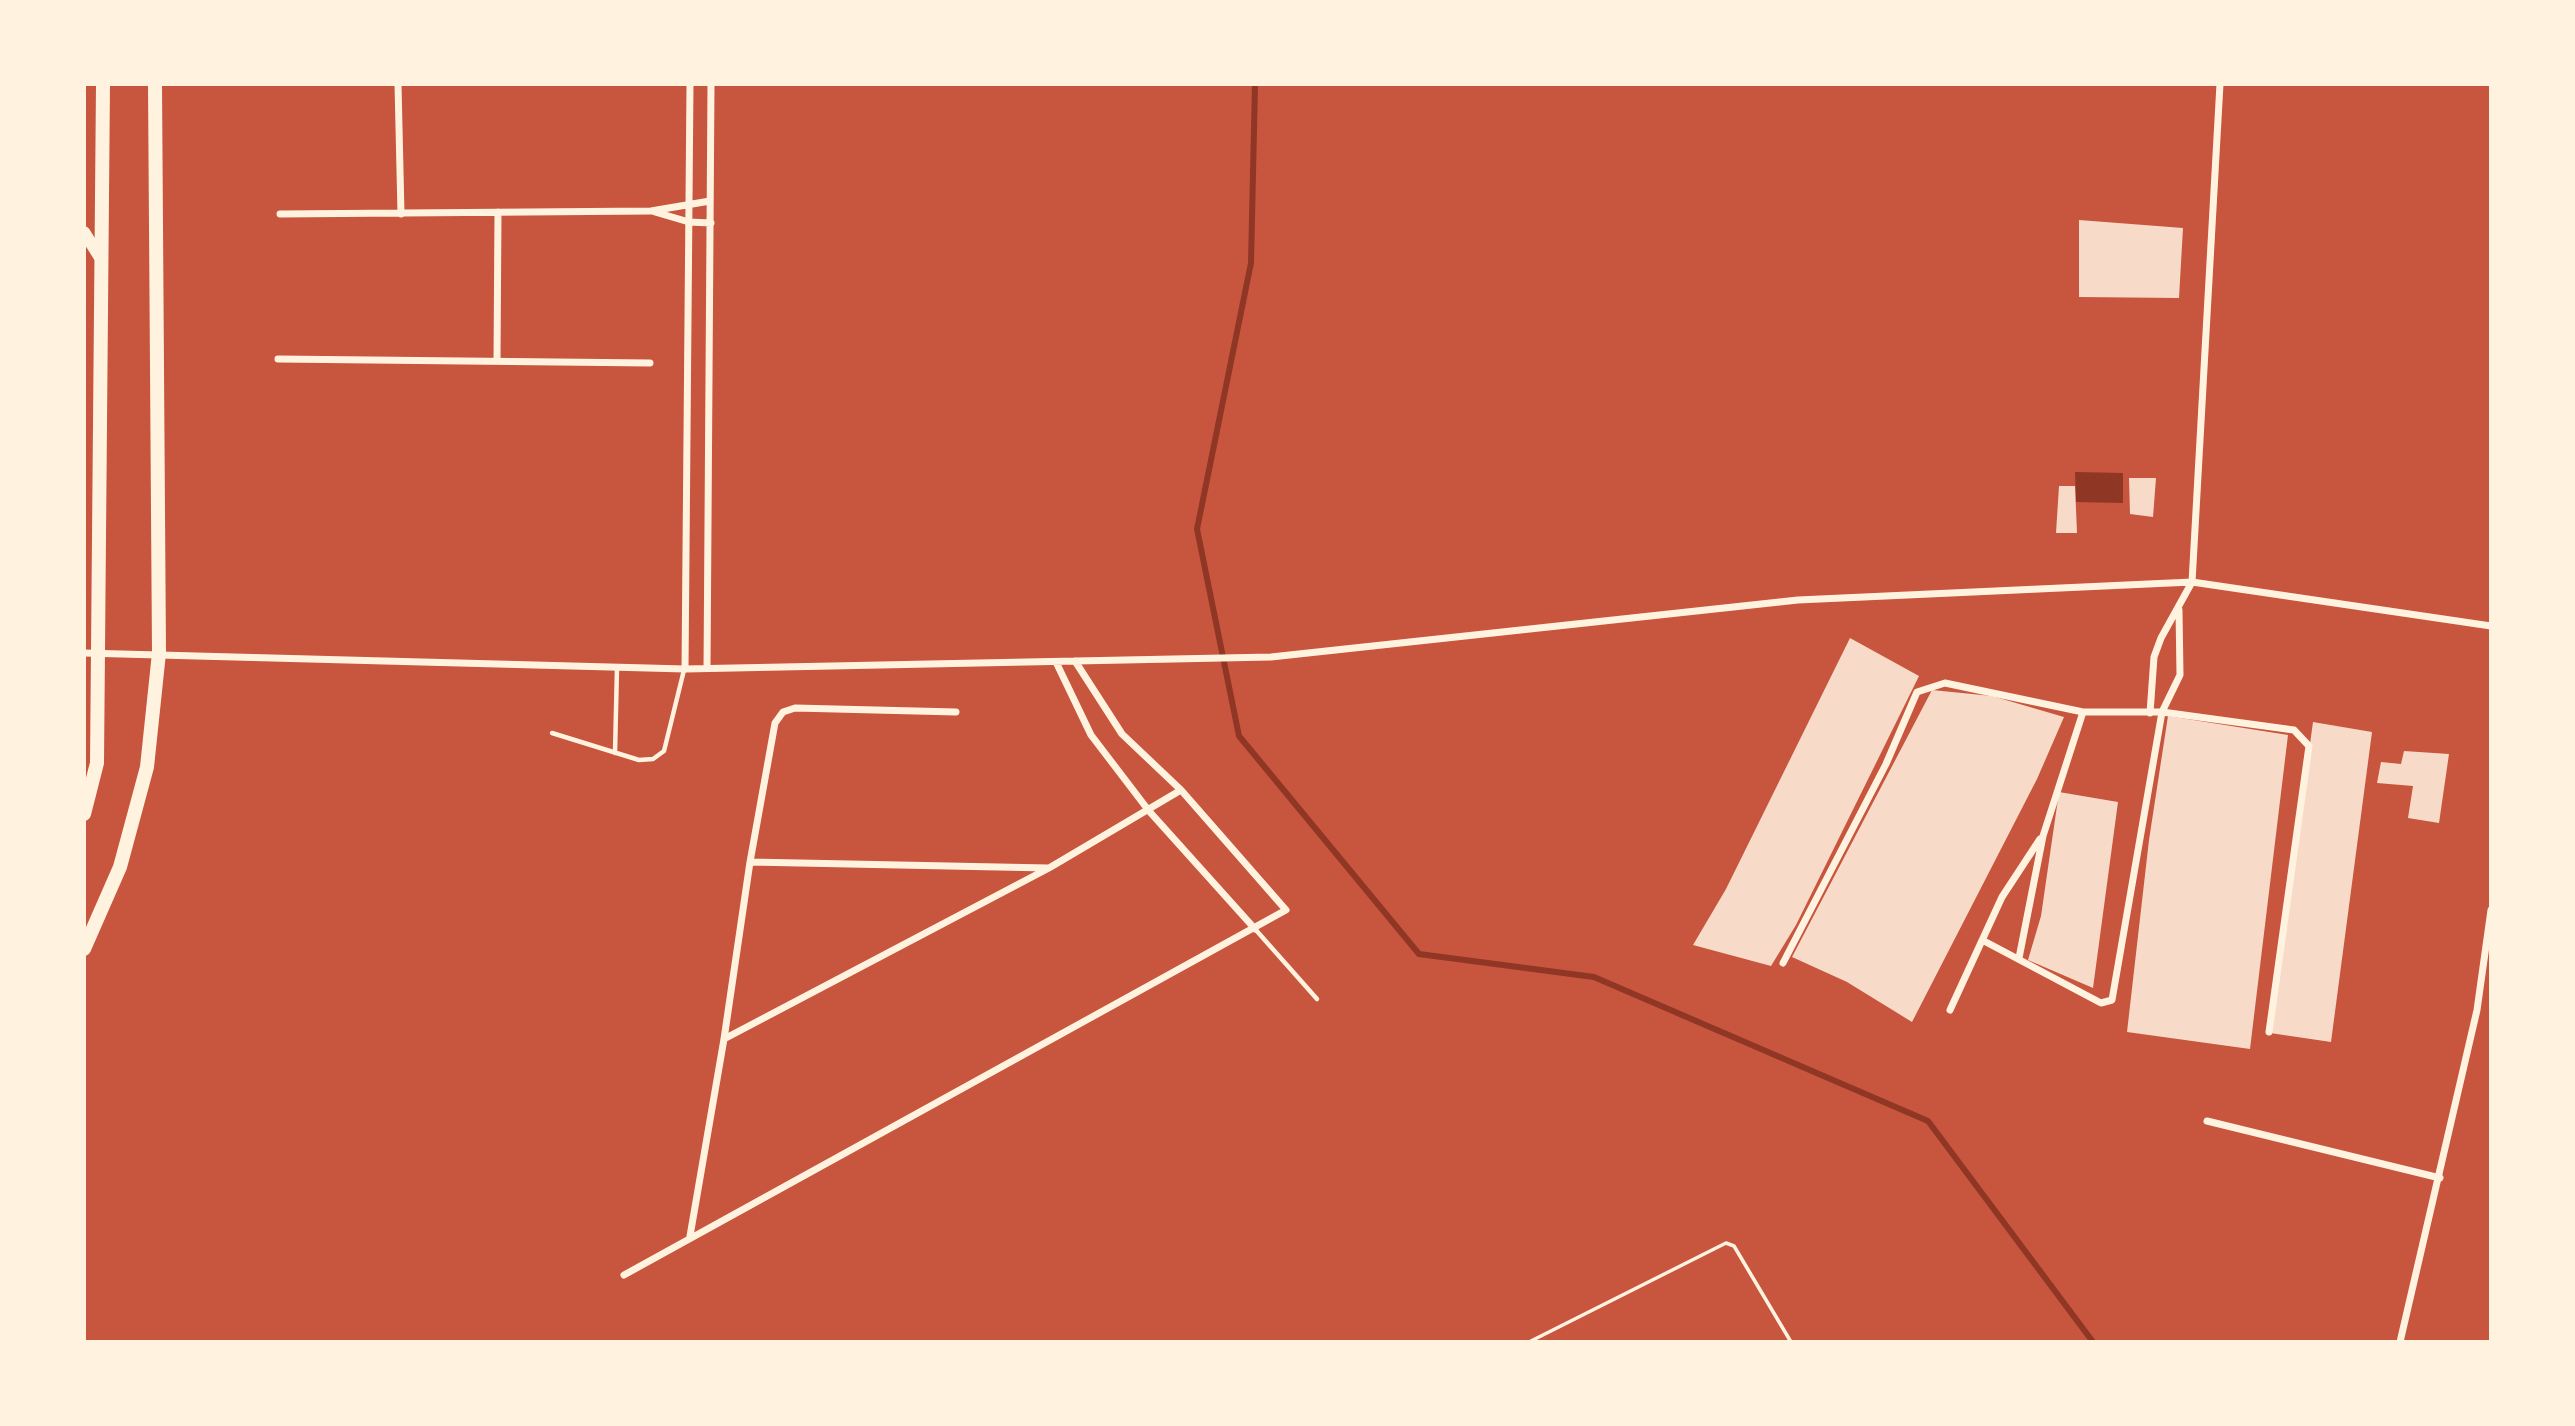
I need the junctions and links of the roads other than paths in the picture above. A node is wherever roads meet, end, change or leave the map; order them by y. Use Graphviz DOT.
graph roads {
  1 [pos="103,84"];
  2 [pos="155,84"];
  3 [pos="398,84"];
  4 [pos="690,84"];
  5 [pos="711,84"];
  6 [pos="2220,84"];
  7 [pos="710,201"];
  8 [pos="690,203"];
  9 [pos="650,211"];
  10 [pos="498,212"];
  11 [pos="280,214"];
  12 [pos="401,215"];
  13 [pos="690,222"];
  14 [pos="710,223"];
  15 [pos="84,232"];
  16 [pos="99,256"];
  17 [pos="278,359"];
  18 [pos="497,361"];
  19 [pos="650,363"];
  20 [pos="2192,582"];
  21 [pos="2179,609"];
  22 [pos="2491,626"];
  23 [pos="91,653"];
  24 [pos="159,653"];
  25 [pos="1075,661"];
  26 [pos="1056,662"];
  27 [pos="617,667"];
  28 [pos="707,668"];
  29 [pos="685,669"];
  30 [pos="956,712"];
  31 [pos="2082,712"];
  32 [pos="2162,712"];
  33 [pos="2150,713"];
  34 [pos="552,733"];
  35 [pos="615,753"];
  36 [pos="1181,790"];
  37 [pos="1149,811"];
  38 [pos="84,814"];
  39 [pos="2043,836"];
  40 [pos="750,862"];
  41 [pos="1049,868"];
  42 [pos="2491,910"];
  43 [pos="1255,929"];
  44 [pos="1983,940"];
  45 [pos="84,949"];
  46 [pos="2019,958"];
  47 [pos="1783,964"];
  48 [pos="1317,999"];
  49 [pos="1950,1010"];
  50 [pos="2269,1032"];
  51 [pos="724,1039"];
  52 [pos="2207,1121"];
  53 [pos="2440,1178"];
  54 [pos="690,1236"];
  55 [pos="624,1275"];
  56 [pos="2400,1342"];
  1 -- 16 [label="main road"];
  2 -- 24 [label="main road"];
  3 -- 12 [label="street"];
  4 -- 8 [label="street"];
  5 -- 7 [label="street"];
  6 -- 20 [label="street"];
  7 -- 8 [label="street"];
  7 -- 14 [label="street"];
  8 -- 9 [label="street"];
  8 -- 13 [label="street"];
  9 -- 10 [label="street"];
  9 -- 13 [label="street"];
  10 -- 12 [label="street"];
  10 -- 18 [label="street"];
  11 -- 12 [label="street"];
  13 -- 14 [label="street"];
  13 -- 29 [label="street"];
  14 -- 28 [label="street"];
  15 -- 16 [label="street"];
  16 -- 23 [label="main road"];
  17 -- 18 [label="street"];
  18 -- 19 [label="street"];
  20 -- 21 [label="street"];
  20 -- 22 [label="street"];
  20 -- 25 [label="street"];
  21 -- 32 [label="street"];
  21 -- 33 [label="street"];
  23 -- 24 [label="street"];
  23 -- 38 [label="main road"];
  24 -- 27 [label="street"];
  24 -- 45 [label="main road"];
  25 -- 26 [label="street"];
  25 -- 36 [label="street"];
  26 -- 28 [label="street"];
  26 -- 37 [label="street"];
  27 -- 29 [label="street"];
  27 -- 35 [label="lane"];
  28 -- 29 [label="street"];
  29 -- 35 [label="lane"];
  30 -- 40 [label="street"];
  31 -- 33 [label="street"];
  31 -- 39 [label="street"];
  31 -- 47 [label="street"];
  32 -- 33 [label="street"];
  32 -- 46 [label="street"];
  32 -- 50 [label="street"];
  34 -- 35 [label="lane"];
  36 -- 37 [label="street"];
  36 -- 43 [label="street"];
  37 -- 41 [label="street"];
  37 -- 43 [label="street"];
  39 -- 44 [label="street"];
  39 -- 46 [label="street"];
  40 -- 41 [label="street"];
  40 -- 51 [label="street"];
  41 -- 51 [label="street"];
  42 -- 53 [label="street"];
  43 -- 48 [label="lane"];
  43 -- 54 [label="street"];
  44 -- 46 [label="street"];
  44 -- 49 [label="street"];
  51 -- 54 [label="street"];
  52 -- 53 [label="street"];
  53 -- 56 [label="street"];
  54 -- 55 [label="street"];
}
